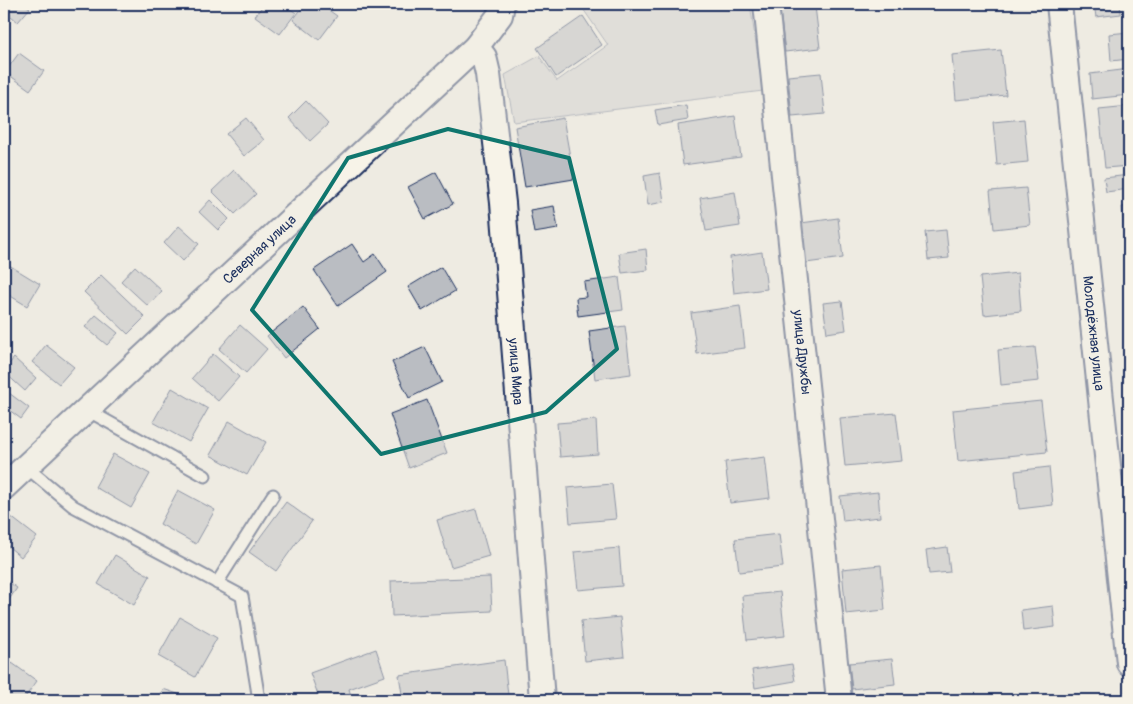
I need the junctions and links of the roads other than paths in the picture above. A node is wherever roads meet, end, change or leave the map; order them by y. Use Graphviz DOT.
graph roads {
  1 [pos="502,4"];
  2 [pos="766,4"];
  3 [pos="1060,4"];
  4 [pos="476,47"];
  5 [pos="87,410"];
  6 [pos="25,466"];
  7 [pos="205,476"];
  8 [pos="4,487"];
  9 [pos="273,496"];
  10 [pos="217,583"];
  11 [pos="1129,664"];
  12 [pos="259,700"];
  13 [pos="542,700"];
  14 [pos="839,700"];
  1 -- 4 [label="street, Северная улица"];
  2 -- 14 [label="street, улица Дружбы"];
  3 -- 11 [label="street, Молодёжная улица"];
  4 -- 5 [label="street, Северная улица"];
  4 -- 13 [label="street, улица Мира"];
  5 -- 6 [label="street, Северная улица"];
  5 -- 7 [label="lane"];
  6 -- 8 [label="street, Северная улица"];
  6 -- 10 [label="lane"];
  9 -- 10 [label="lane"];
  10 -- 12 [label="lane"];
}
